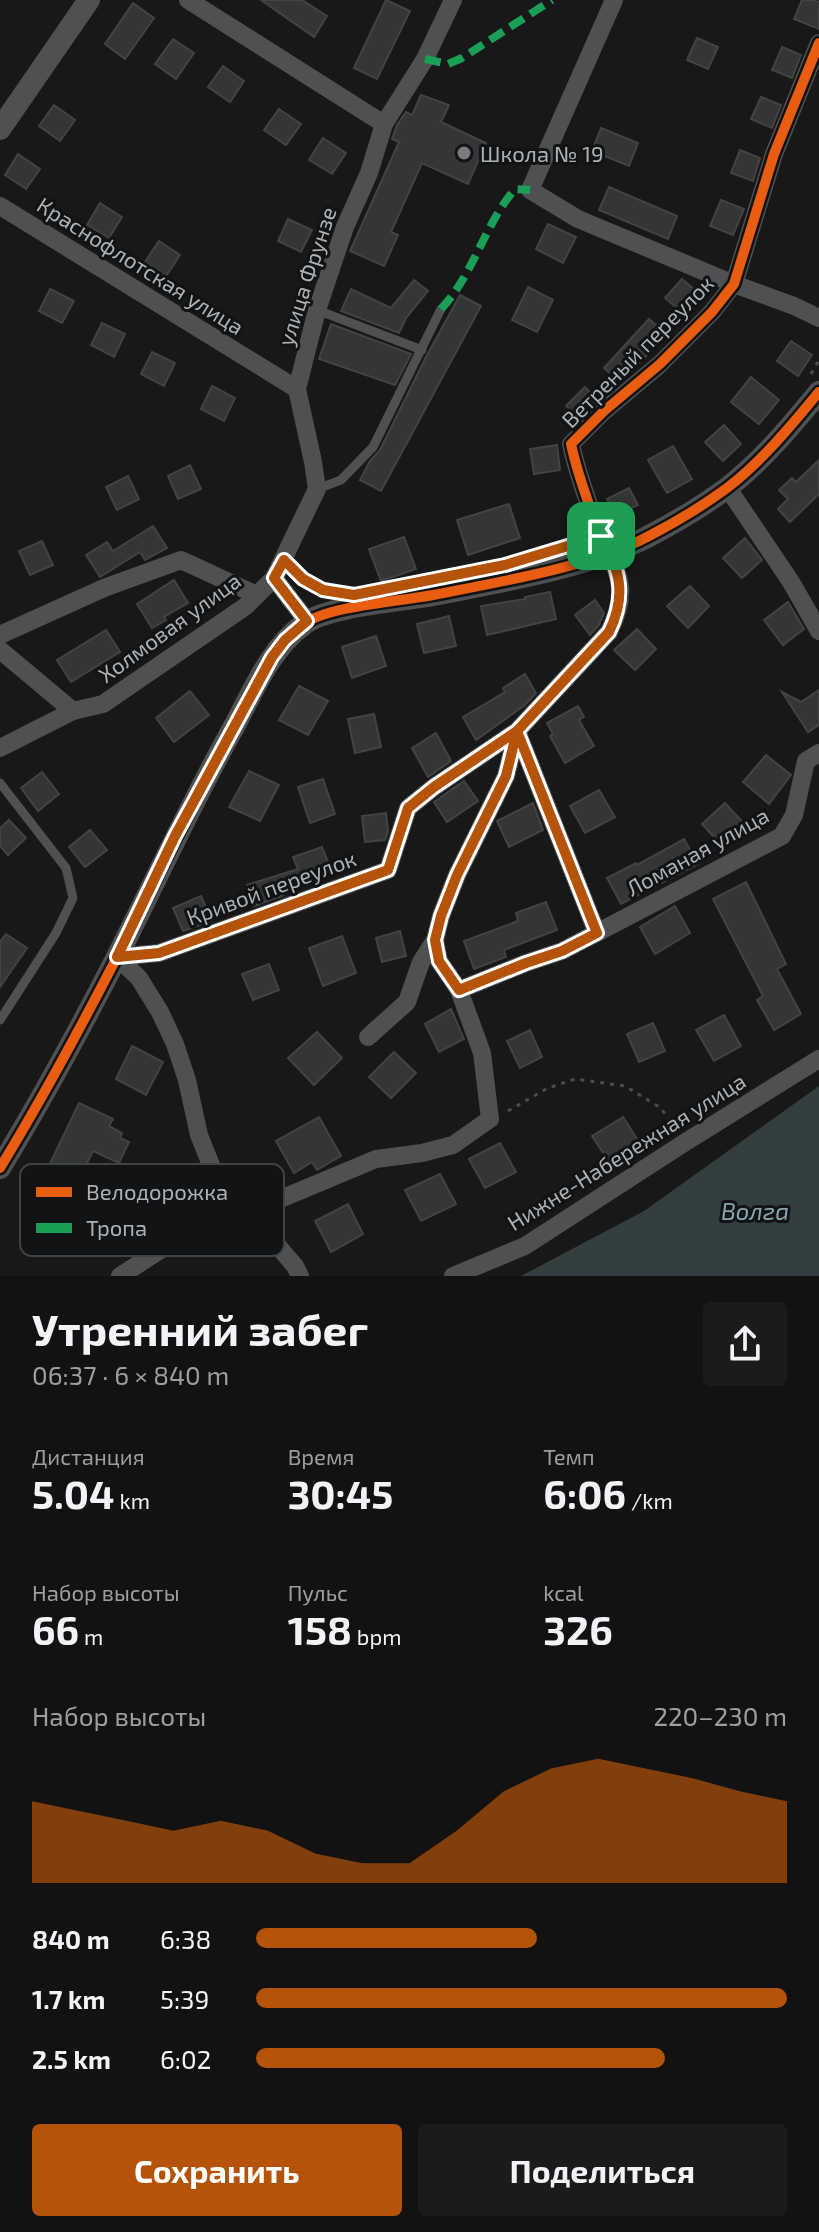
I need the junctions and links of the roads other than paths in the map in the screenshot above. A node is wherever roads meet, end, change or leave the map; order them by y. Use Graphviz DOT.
graph roads {
  1 [pos="89,0"];
  2 [pos="188,0"];
  3 [pos="453,0"];
  4 [pos="614,0"];
  5 [pos="819,43"];
  6 [pos="384,124"];
  7 [pos="0,129"];
  8 [pos="0,206"];
  9 [pos="734,284"];
  10 [pos="441,309"];
  11 [pos="317,310"];
  12 [pos="819,318"];
  13 [pos="422,350"];
  14 [pos="812,387"];
  15 [pos="297,389"];
  16 [pos="727,487"];
  17 [pos="317,489"];
  18 [pos="610,552"];
  19 [pos="274,578"];
  20 [pos="257,595"];
  21 [pos="307,621"];
  22 [pos="819,631"];
  23 [pos="0,635"];
  24 [pos="0,650"];
  25 [pos="73,711"];
  26 [pos="517,731"];
  27 [pos="0,748"];
  28 [pos="819,753"];
  29 [pos="0,783"];
  30 [pos="597,933"];
  31 [pos="435,940"];
  32 [pos="117,957"];
  33 [pos="459,990"];
  34 [pos="0,1020"];
  35 [pos="368,1037"];
  36 [pos="819,1059"];
  37 [pos="211,1164"];
  38 [pos="0,1168"];
  39 [pos="284,1197"];
  40 [pos="284,1253"];
  41 [pos="151,1256"];
  42 [pos="120,1276"];
  43 [pos="300,1276"];
  44 [pos="453,1276"];
  1 -- 7 [label="street"];
  2 -- 6 [label="street"];
  3 -- 6 [label="street, улица Фрунзе"];
  4 -- 9 [label="street"];
  5 -- 9 [label="street, Ветреный переулок"];
  6 -- 11 [label="street, улица Фрунзе"];
  8 -- 15 [label="street, Краснофлотская улица"];
  9 -- 12 [label="street"];
  9 -- 18 [label="street, Ветреный переулок"];
  10 -- 13 [label="lane"];
  11 -- 13 [label="lane"];
  11 -- 15 [label="street, улица Фрунзе"];
  13 -- 17 [label="lane"];
  14 -- 16 [label="street"];
  15 -- 17 [label="street, улица Фрунзе"];
  16 -- 18 [label="street"];
  16 -- 22 [label="street"];
  17 -- 19 [label="street"];
  18 -- 21 [label="street"];
  18 -- 26 [label="street, Кривой переулок"];
  19 -- 20 [label="street, Холмовая улица"];
  19 -- 21 [label="street"];
  20 -- 23 [label="street"];
  20 -- 25 [label="street, Холмовая улица"];
  21 -- 32 [label="street"];
  24 -- 25 [label="street"];
  25 -- 27 [label="street, Холмовая улица"];
  26 -- 30 [label="street"];
  26 -- 31 [label="street, Кривой переулок"];
  26 -- 32 [label="street, Кривой переулок"];
  28 -- 30 [label="street, Ломаная улица"];
  29 -- 34 [label="lane"];
  30 -- 33 [label="street, Ломаная улица"];
  31 -- 33 [label="street"];
  31 -- 35 [label="street, Кривой переулок"];
  32 -- 37 [label="street"];
  32 -- 38 [label="street"];
  33 -- 39 [label="street"];
  36 -- 44 [label="street, Нижне-Набережная улица"];
  40 -- 43 [label="street"];
  41 -- 42 [label="street"];
}
